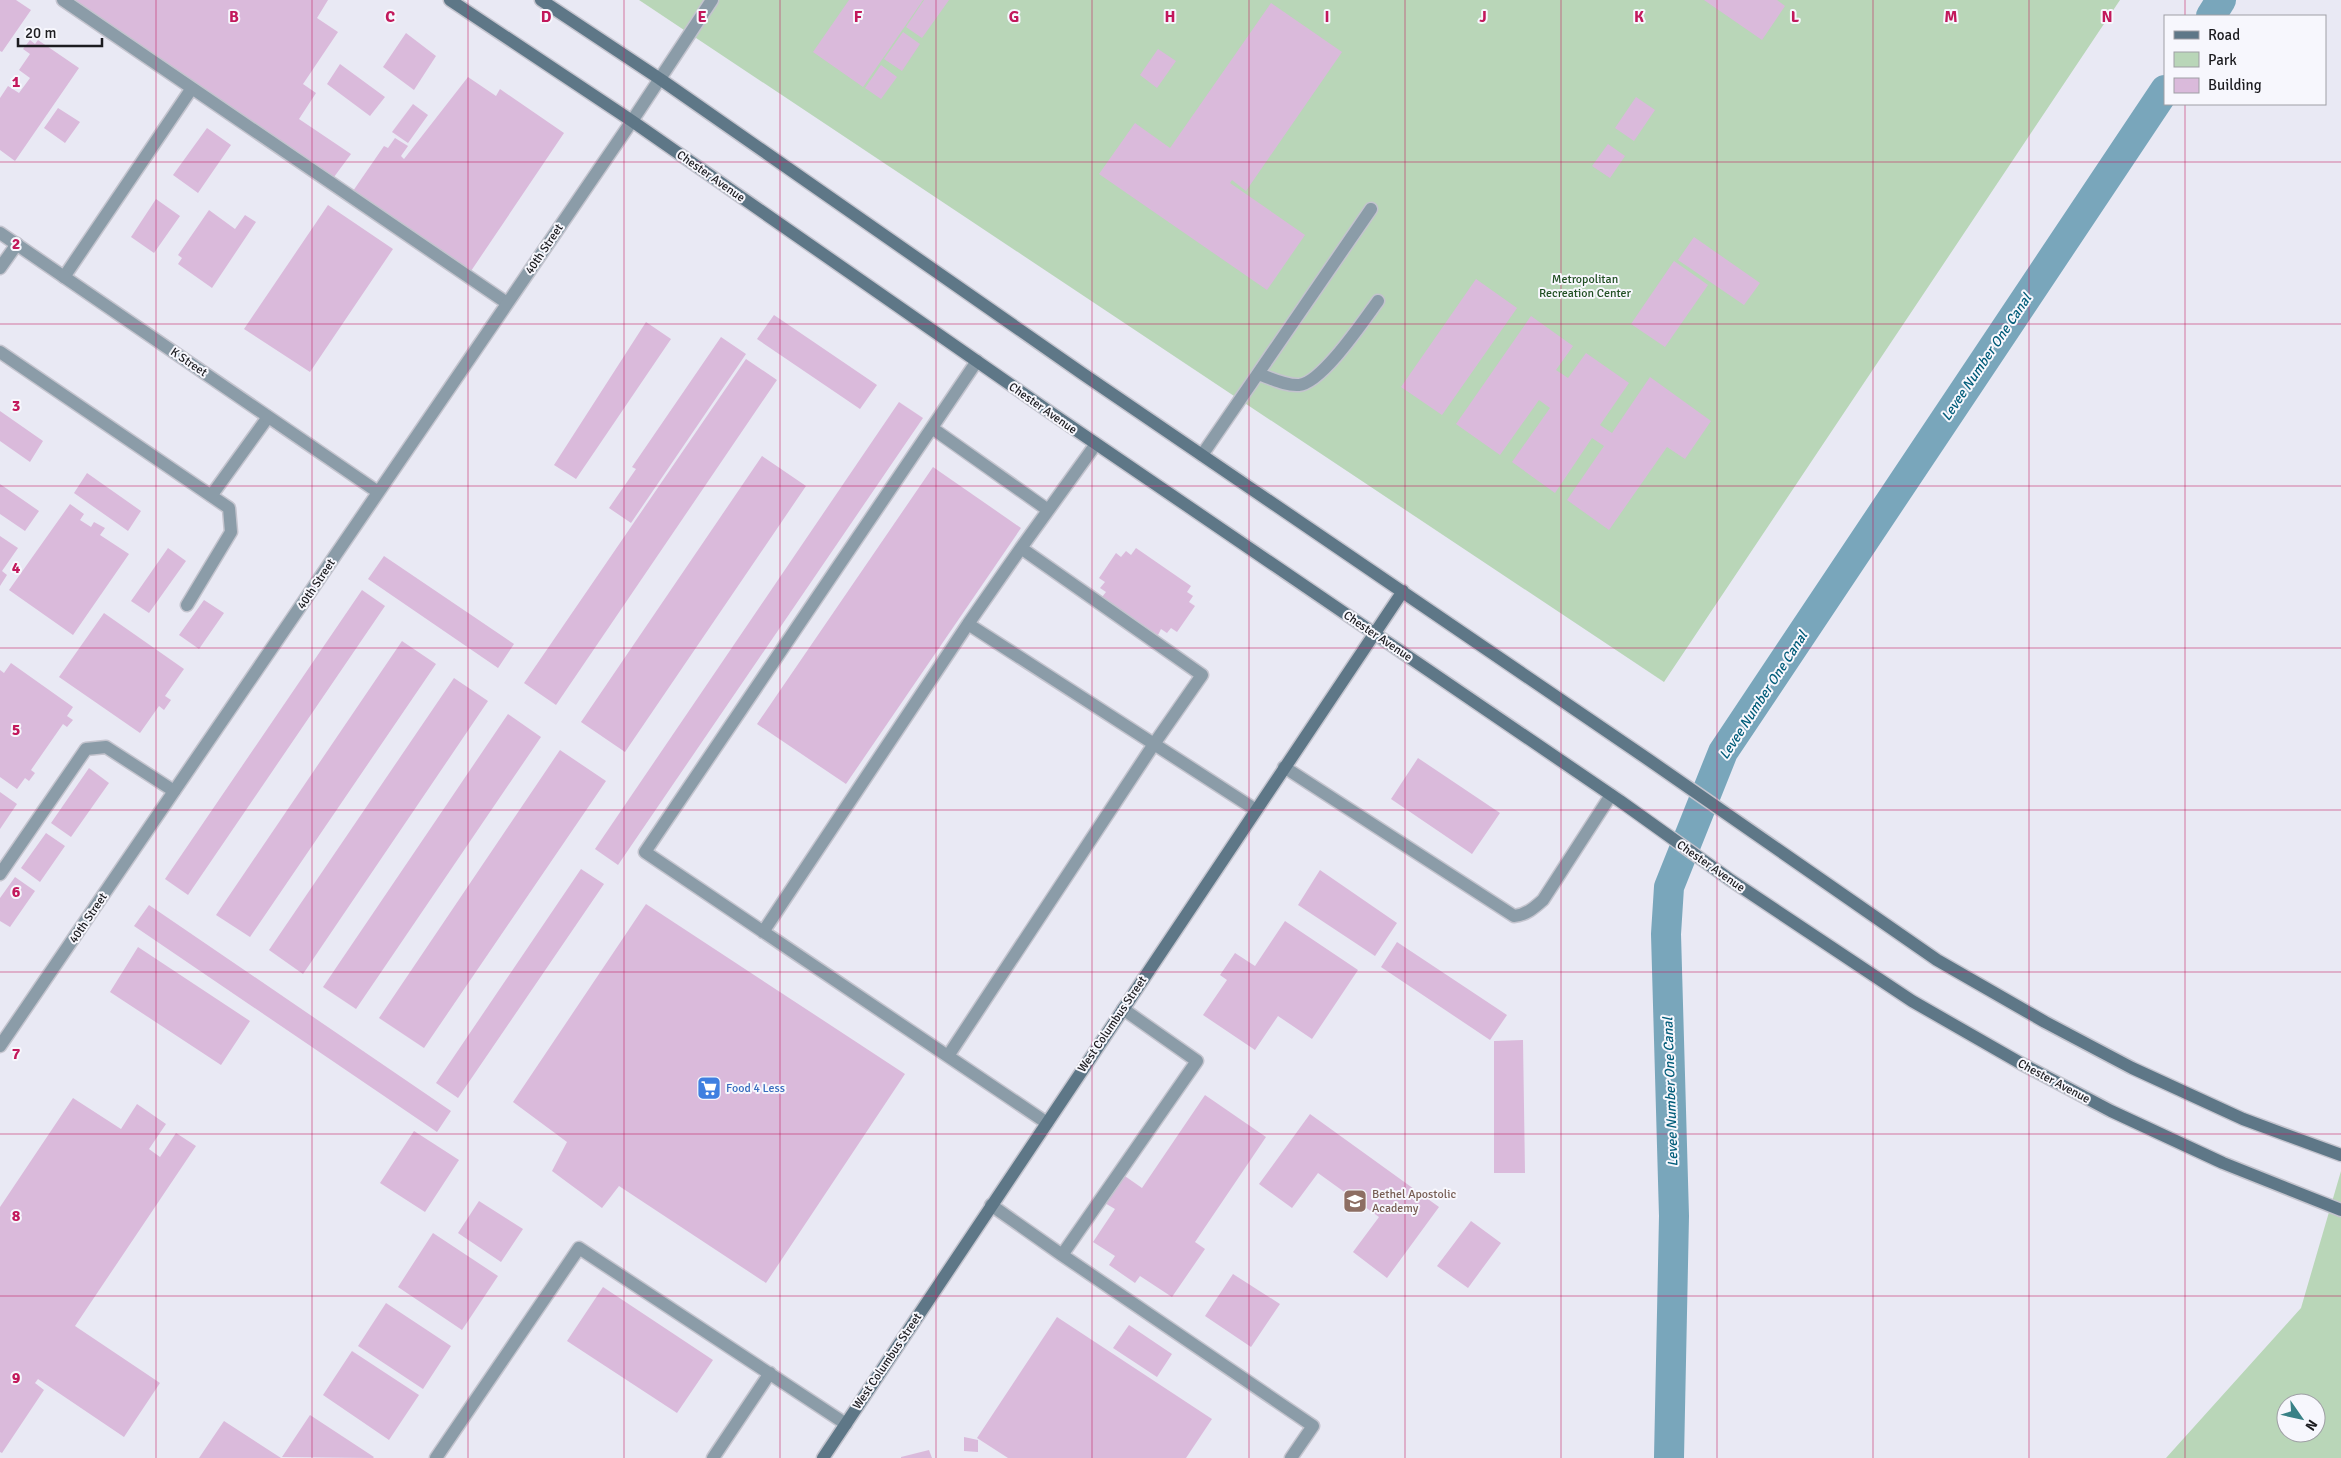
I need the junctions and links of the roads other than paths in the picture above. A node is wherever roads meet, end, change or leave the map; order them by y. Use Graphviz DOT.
graph roads {
  1 [pos="63,0"];
  2 [pos="450,0"];
  3 [pos="541,0"];
  4 [pos="712,0"];
  5 [pos="660,79"];
  6 [pos="192,88"];
  7 [pos="632,121"];
  8 [pos="1371,209"];
  9 [pos="0,233"];
  10 [pos="17,244"];
  11 [pos="0,268"];
  12 [pos="64,277"];
  13 [pos="1378,300"];
  14 [pos="507,303"];
  15 [pos="0,352"];
  16 [pos="977,361"];
  17 [pos="1258,374"];
  18 [pos="268,417"];
  19 [pos="932,428"];
  20 [pos="1096,444"];
  21 [pos="1202,455"];
  22 [pos="378,492"];
  23 [pos="211,496"];
  24 [pos="1048,510"];
  25 [pos="1021,548"];
  26 [pos="1403,591"];
  27 [pos="187,604"];
  28 [pos="968,624"];
  29 [pos="1374,633"];
  30 [pos="1154,744"];
  31 [pos="1284,767"];
  32 [pos="174,791"];
  33 [pos="1616,798"];
  34 [pos="1256,810"];
  35 [pos="0,874"];
  36 [pos="763,932"];
  37 [pos="1122,1009"];
  38 [pos="0,1046"];
  39 [pos="948,1056"];
  40 [pos="1046,1123"];
  41 [pos="2341,1155"];
  42 [pos="991,1205"];
  43 [pos="2341,1210"];
  44 [pos="1062,1255"];
  45 [pos="770,1374"];
  46 [pos="846,1424"];
  47 [pos="436,1458"];
  48 [pos="714,1458"];
  49 [pos="823,1458"];
  50 [pos="1291,1458"];
  1 -- 6 [label="street"];
  2 -- 7 [label="main road, Chester Avenue"];
  3 -- 5 [label="main road"];
  4 -- 5 [label="street, 40th Street"];
  5 -- 7 [label="street, 40th Street"];
  5 -- 21 [label="main road"];
  6 -- 12 [label="street"];
  6 -- 14 [label="street"];
  7 -- 14 [label="street, 40th Street"];
  7 -- 16 [label="main road, Chester Avenue"];
  8 -- 17 [label="street"];
  9 -- 10 [label="street, K Street"];
  10 -- 11 [label="street"];
  10 -- 12 [label="street, K Street"];
  12 -- 18 [label="street, K Street"];
  13 -- 17 [label="street"];
  14 -- 22 [label="street, 40th Street"];
  15 -- 23 [label="street"];
  16 -- 19 [label="street"];
  16 -- 20 [label="main road, Chester Avenue"];
  17 -- 21 [label="street"];
  18 -- 22 [label="street, K Street"];
  18 -- 23 [label="street"];
  19 -- 24 [label="street"];
  19 -- 36 [label="street"];
  20 -- 24 [label="street"];
  20 -- 29 [label="main road, Chester Avenue"];
  21 -- 26 [label="main road"];
  22 -- 32 [label="street, 40th Street"];
  23 -- 27 [label="street"];
  24 -- 25 [label="street"];
  25 -- 28 [label="street"];
  25 -- 30 [label="street"];
  26 -- 29 [label="main road, West Columbus Street"];
  26 -- 41 [label="main road"];
  28 -- 30 [label="street"];
  28 -- 36 [label="street"];
  29 -- 31 [label="main road, West Columbus Street"];
  29 -- 33 [label="main road, Chester Avenue"];
  30 -- 34 [label="street"];
  30 -- 39 [label="street"];
  31 -- 33 [label="street"];
  31 -- 34 [label="main road, West Columbus Street"];
  32 -- 35 [label="street"];
  32 -- 38 [label="street, 40th Street"];
  33 -- 43 [label="main road, Chester Avenue"];
  34 -- 37 [label="main road, West Columbus Street"];
  36 -- 39 [label="street"];
  37 -- 40 [label="main road, West Columbus Street"];
  37 -- 44 [label="street"];
  39 -- 40 [label="street"];
  40 -- 42 [label="main road, West Columbus Street"];
  42 -- 44 [label="street"];
  42 -- 46 [label="main road, West Columbus Street"];
  44 -- 50 [label="street"];
  45 -- 46 [label="street"];
  45 -- 47 [label="street"];
  45 -- 48 [label="street"];
  46 -- 49 [label="main road, West Columbus Street"];
}
